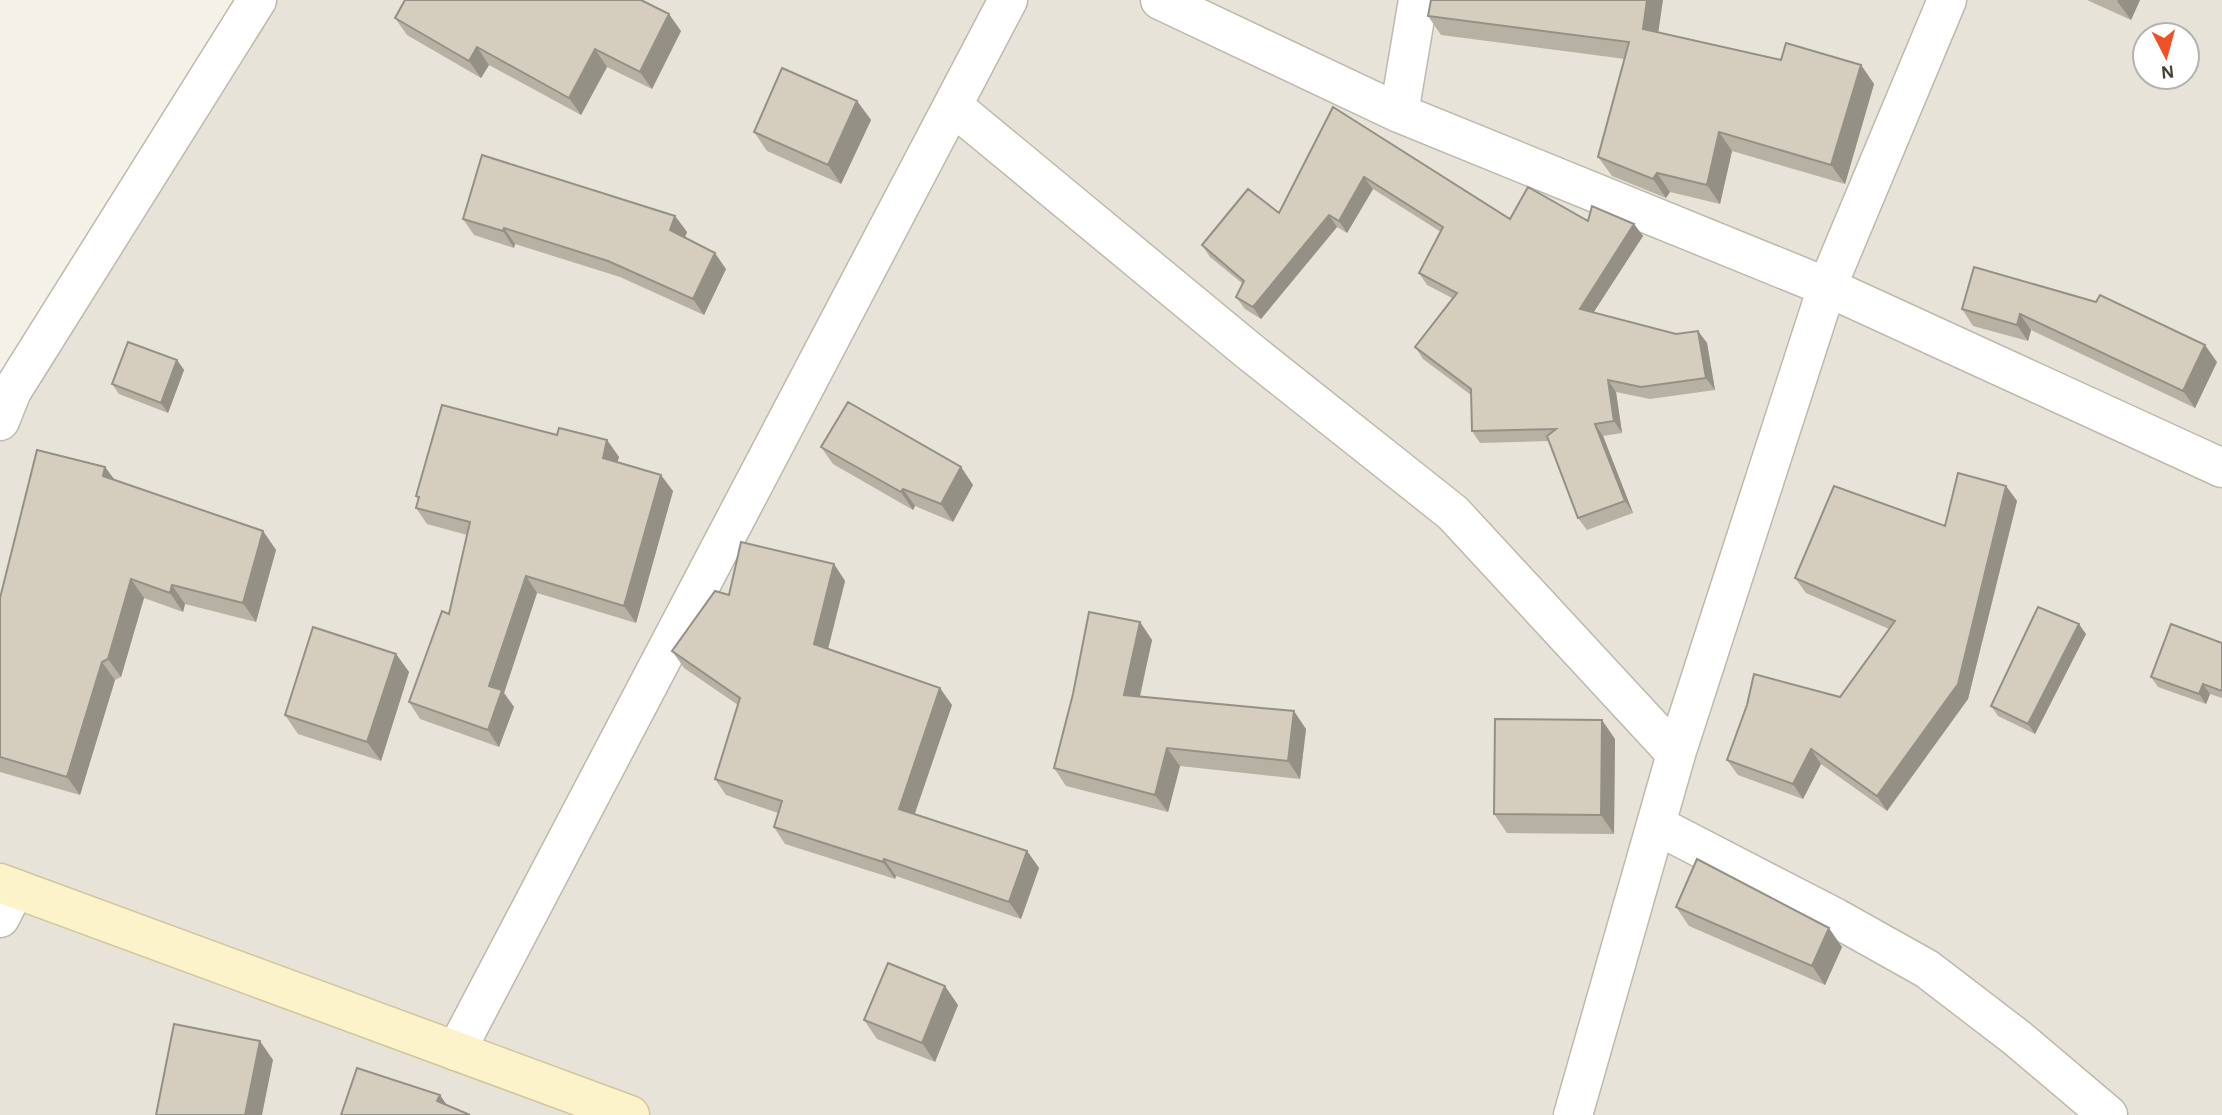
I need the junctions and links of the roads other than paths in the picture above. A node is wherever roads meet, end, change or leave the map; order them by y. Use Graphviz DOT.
graph roads {
  1 [pos="257,0"];
  2 [pos="1008,0"];
  3 [pos="1160,0"];
  4 [pos="1418,0"];
  5 [pos="1947,0"];
  6 [pos="954,107"];
  7 [pos="1399,113"];
  8 [pos="1827,287"];
  9 [pos="0,421"];
  10 [pos="2222,468"];
  11 [pos="1676,754"];
  12 [pos="1656,825"];
  13 [pos="5,897"];
  14 [pos="456,1051"];
  15 [pos="631,1115"];
  16 [pos="1573,1115"];
  17 [pos="2108,1115"];
  1 -- 9 [label="street"];
  2 -- 6 [label="street"];
  3 -- 7 [label="street"];
  4 -- 7 [label="street"];
  5 -- 8 [label="street"];
  6 -- 11 [label="street"];
  6 -- 14 [label="street"];
  7 -- 8 [label="street"];
  8 -- 10 [label="street"];
  8 -- 11 [label="street"];
  11 -- 12 [label="street"];
  12 -- 16 [label="street"];
  12 -- 17 [label="street"];
  13 -- 14 [label="main road"];
  14 -- 15 [label="main road"];
}
